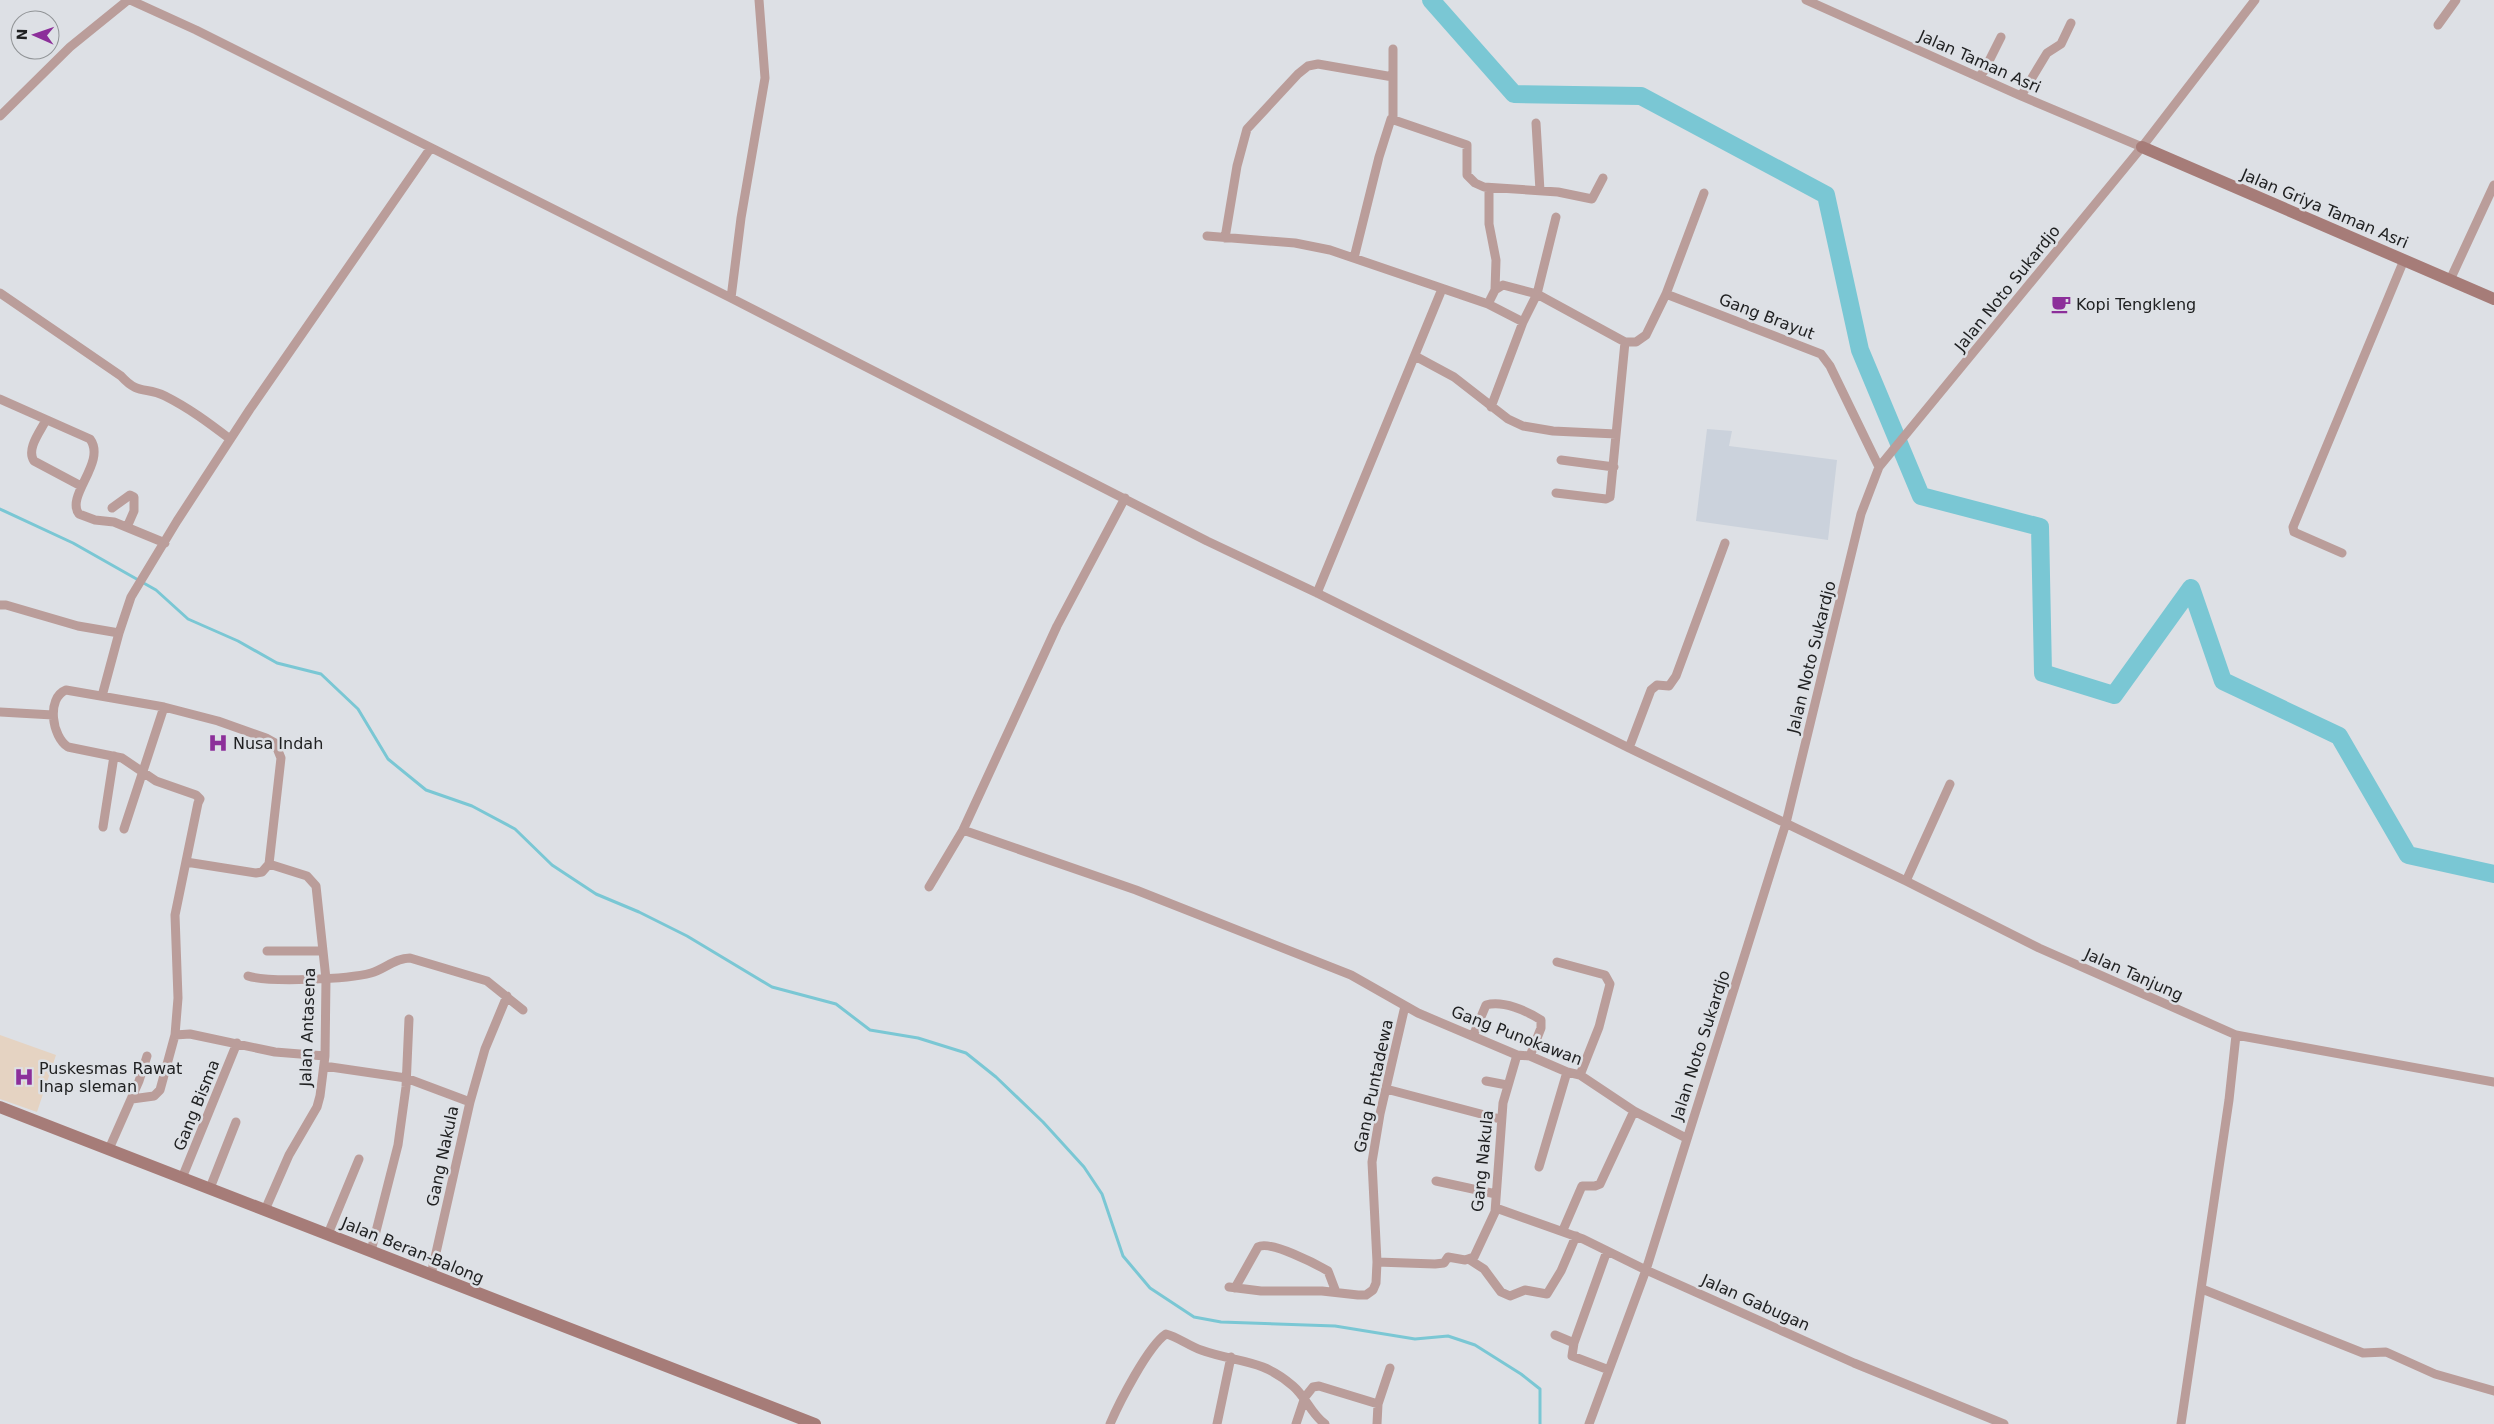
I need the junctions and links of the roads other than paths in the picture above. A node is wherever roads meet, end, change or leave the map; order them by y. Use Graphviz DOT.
graph roads {
  1 [pos="129,0"];
  2 [pos="759,0"];
  3 [pos="1806,0"];
  4 [pos="2255,0"];
  5 [pos="2456,0"];
  6 [pos="2071,23"];
  7 [pos="2438,25"];
  8 [pos="2001,37"];
  9 [pos="1393,49"];
  10 [pos="1393,76"];
  11 [pos="1979,77"];
  12 [pos="2021,96"];
  13 [pos="0,116"];
  14 [pos="1393,118"];
  15 [pos="1536,123"];
  16 [pos="2142,147"];
  17 [pos="430,149"];
  18 [pos="1603,178"];
  19 [pos="2494,184"];
  20 [pos="1489,188"];
  21 [pos="1540,190"];
  22 [pos="1704,194"];
  23 [pos="1556,217"];
  24 [pos="1208,236"];
  25 [pos="1225,238"];
  26 [pos="1354,258"];
  27 [pos="2404,260"];
  28 [pos="2450,280"];
  29 [pos="1442,289"];
  30 [pos="1495,290"];
  31 [pos="0,293"];
  32 [pos="1537,294"];
  33 [pos="1666,294"];
  34 [pos="731,298"];
  35 [pos="2494,300"];
  36 [pos="1488,304"];
  37 [pos="1523,322"];
  38 [pos="1625,342"];
  39 [pos="1415,356"];
  40 [pos="0,398"];
  41 [pos="1491,407"];
  42 [pos="46,420"];
  43 [pos="1616,434"];
  44 [pos="230,439"];
  45 [pos="1561,460"];
  46 [pos="1614,467"];
  47 [pos="1879,467"];
  48 [pos="81,486"];
  49 [pos="1556,493"];
  50 [pos="1125,498"];
  51 [pos="112,508"];
  52 [pos="127,527"];
  53 [pos="165,543"];
  54 [pos="1725,543"];
  55 [pos="2342,554"];
  56 [pos="1318,593"];
  57 [pos="0,605"];
  58 [pos="119,633"];
  59 [pos="102,696"];
  60 [pos="164,707"];
  61 [pos="0,712"];
  62 [pos="53,715"];
  63 [pos="1629,748"];
  64 [pos="114,756"];
  65 [pos="141,772"];
  66 [pos="1950,784"];
  67 [pos="1786,823"];
  68 [pos="103,827"];
  69 [pos="124,829"];
  70 [pos="963,830"];
  71 [pos="186,862"];
  72 [pos="269,864"];
  73 [pos="1906,881"];
  74 [pos="929,887"];
  75 [pos="323,950"];
  76 [pos="266,951"];
  77 [pos="1557,962"];
  78 [pos="248,976"];
  79 [pos="326,979"];
  80 [pos="507,996"];
  81 [pos="1405,1006"];
  82 [pos="524,1010"];
  83 [pos="409,1019"];
  84 [pos="175,1035"];
  85 [pos="2236,1035"];
  86 [pos="1473,1036"];
  87 [pos="237,1043"];
  88 [pos="1517,1055"];
  89 [pos="147,1056"];
  90 [pos="325,1056"];
  91 [pos="1530,1056"];
  92 [pos="324,1066"];
  93 [pos="1567,1072"];
  94 [pos="1580,1075"];
  95 [pos="406,1078"];
  96 [pos="1486,1081"];
  97 [pos="2494,1082"];
  98 [pos="1507,1085"];
  99 [pos="1386,1089"];
  100 [pos="132,1099"];
  101 [pos="470,1102"];
  102 [pos="0,1107"];
  103 [pos="1634,1111"];
  104 [pos="1500,1119"];
  105 [pos="236,1122"];
  106 [pos="1686,1138"];
  107 [pos="109,1149"];
  108 [pos="359,1159"];
  109 [pos="1539,1167"];
  110 [pos="182,1178"];
  111 [pos="1436,1181"];
  112 [pos="210,1188"];
  113 [pos="1496,1194"];
  114 [pos="1496,1208"];
  115 [pos="265,1210"];
  116 [pos="1563,1230"];
  117 [pos="328,1234"];
  118 [pos="1576,1236"];
  119 [pos="370,1251"];
  120 [pos="1607,1251"];
  121 [pos="1470,1260"];
  122 [pos="1377,1262"];
  123 [pos="1646,1270"];
  124 [pos="431,1275"];
  125 [pos="2202,1289"];
  126 [pos="1336,1292"];
  127 [pos="1554,1335"];
  128 [pos="1574,1343"];
  129 [pos="1231,1357"];
  130 [pos="1390,1368"];
  131 [pos="1609,1370"];
  132 [pos="2494,1391"];
  133 [pos="1305,1397"];
  134 [pos="1378,1404"];
  135 [pos="815,1424"];
  136 [pos="1110,1424"];
  137 [pos="1217,1424"];
  138 [pos="1296,1424"];
  139 [pos="1326,1424"];
  140 [pos="1377,1424"];
  141 [pos="1589,1424"];
  142 [pos="2004,1424"];
  143 [pos="2182,1424"];
  1 -- 13 [label="street"];
  1 -- 17 [label="street, Jalan Tanjung"];
  2 -- 34 [label="street"];
  3 -- 11 [label="street, Jalan Taman Asri"];
  4 -- 16 [label="street, Jalan Noto Sukardjo"];
  5 -- 7 [label="street"];
  6 -- 12 [label="street"];
  8 -- 11 [label="street"];
  9 -- 10 [label="street"];
  10 -- 14 [label="street"];
  10 -- 25 [label="street"];
  11 -- 12 [label="street, Jalan Taman Asri"];
  12 -- 16 [label="street, Jalan Taman Asri"];
  14 -- 20 [label="street"];
  14 -- 26 [label="street"];
  15 -- 21 [label="street"];
  16 -- 27 [label="main road, Jalan Griya Taman Asri"];
  16 -- 47 [label="street, Jalan Noto Sukardjo"];
  17 -- 34 [label="street, Jalan Tanjung"];
  17 -- 44 [label="street"];
  18 -- 21 [label="street"];
  19 -- 28 [label="street"];
  20 -- 21 [label="street"];
  20 -- 30 [label="street"];
  22 -- 33 [label="street"];
  23 -- 32 [label="street"];
  24 -- 25 [label="street"];
  25 -- 26 [label="street"];
  26 -- 29 [label="street"];
  27 -- 28 [label="main road, Jalan Griya Taman Asri"];
  27 -- 55 [label="street"];
  28 -- 35 [label="main road, Jalan Griya Taman Asri"];
  29 -- 36 [label="street"];
  29 -- 39 [label="street"];
  30 -- 32 [label="street"];
  30 -- 36 [label="street"];
  31 -- 44 [label="street"];
  32 -- 37 [label="street"];
  32 -- 38 [label="street"];
  33 -- 38 [label="street"];
  33 -- 47 [label="street, Gang Brayut"];
  34 -- 50 [label="street, Jalan Tanjung"];
  36 -- 37 [label="street"];
  37 -- 41 [label="street"];
  38 -- 43 [label="street"];
  39 -- 41 [label="street"];
  39 -- 56 [label="street"];
  40 -- 42 [label="street"];
  41 -- 43 [label="street"];
  42 -- 48 [label="street"];
  42 -- 48 [label="street"];
  43 -- 46 [label="street"];
  44 -- 53 [label="street"];
  45 -- 46 [label="street"];
  46 -- 49 [label="street"];
  47 -- 67 [label="street, Jalan Noto Sukardjo"];
  48 -- 52 [label="street"];
  50 -- 56 [label="street, Jalan Tanjung"];
  50 -- 70 [label="street"];
  51 -- 52 [label="street"];
  52 -- 53 [label="street"];
  53 -- 58 [label="street"];
  54 -- 63 [label="street"];
  56 -- 63 [label="street, Jalan Tanjung"];
  57 -- 58 [label="street"];
  58 -- 59 [label="street"];
  59 -- 60 [label="street"];
  59 -- 62 [label="street"];
  60 -- 65 [label="street"];
  60 -- 72 [label="street"];
  61 -- 62 [label="street"];
  62 -- 64 [label="street"];
  63 -- 67 [label="street, Jalan Tanjung"];
  64 -- 65 [label="street"];
  64 -- 68 [label="street"];
  65 -- 69 [label="street"];
  65 -- 71 [label="street"];
  66 -- 73 [label="street"];
  67 -- 73 [label="street, Jalan Tanjung"];
  67 -- 106 [label="street, Jalan Noto Sukardjo"];
  70 -- 74 [label="street"];
  70 -- 81 [label="street, Gang Punokawan"];
  71 -- 72 [label="street"];
  71 -- 84 [label="street"];
  72 -- 75 [label="street, Jalan Antasena"];
  73 -- 85 [label="street, Jalan Tanjung"];
  75 -- 76 [label="street"];
  75 -- 79 [label="street, Jalan Antasena"];
  77 -- 94 [label="street"];
  78 -- 79 [label="street"];
  79 -- 80 [label="street"];
  79 -- 90 [label="street, Jalan Antasena"];
  80 -- 82 [label="street"];
  80 -- 101 [label="street"];
  81 -- 86 [label="street, Gang Punokawan"];
  81 -- 99 [label="street, Gang Puntadewa"];
  83 -- 95 [label="street"];
  84 -- 87 [label="street"];
  84 -- 100 [label="street"];
  85 -- 97 [label="street, Jalan Tanjung"];
  85 -- 125 [label="street"];
  86 -- 88 [label="street, Gang Punokawan"];
  86 -- 91 [label="street"];
  87 -- 90 [label="street"];
  87 -- 110 [label="street, Gang Bisma"];
  88 -- 91 [label="street, Gang Punokawan"];
  88 -- 98 [label="street, Gang Nakula"];
  89 -- 100 [label="street"];
  90 -- 92 [label="street, Jalan Antasena"];
  91 -- 93 [label="street, Gang Punokawan"];
  92 -- 95 [label="street, Gang Nakula"];
  92 -- 115 [label="street, Jalan Antasena"];
  93 -- 94 [label="street, Gang Punokawan"];
  93 -- 109 [label="street"];
  94 -- 103 [label="street, Gang Punokawan"];
  95 -- 101 [label="street, Gang Nakula"];
  95 -- 119 [label="street"];
  96 -- 98 [label="street"];
  98 -- 104 [label="street, Gang Nakula"];
  99 -- 104 [label="street"];
  99 -- 122 [label="street, Gang Puntadewa"];
  100 -- 107 [label="street"];
  101 -- 124 [label="street, Gang Nakula"];
  102 -- 107 [label="main road, Jalan Beran-Balong"];
  103 -- 106 [label="street, Gang Punokawan"];
  103 -- 116 [label="street"];
  104 -- 113 [label="street, Gang Nakula"];
  105 -- 112 [label="street"];
  106 -- 123 [label="street, Jalan Noto Sukardjo"];
  107 -- 110 [label="main road, Jalan Beran-Balong"];
  108 -- 117 [label="street"];
  110 -- 112 [label="main road, Jalan Beran-Balong"];
  111 -- 113 [label="street"];
  112 -- 115 [label="main road, Jalan Beran-Balong"];
  113 -- 114 [label="street, Gang Nakula"];
  114 -- 116 [label="street, Jalan Gabugan"];
  114 -- 121 [label="street, Gang Nakula"];
  115 -- 117 [label="main road, Jalan Beran-Balong"];
  116 -- 118 [label="street, Jalan Gabugan"];
  117 -- 119 [label="main road, Jalan Beran-Balong"];
  118 -- 120 [label="street, Jalan Gabugan"];
  118 -- 121 [label="street"];
  119 -- 124 [label="main road, Jalan Beran-Balong"];
  120 -- 123 [label="street, Jalan Gabugan"];
  120 -- 128 [label="street"];
  121 -- 122 [label="street"];
  122 -- 126 [label="street, Gang Puntadewa"];
  123 -- 131 [label="street, Jalan Noto Sukardjo"];
  123 -- 142 [label="street, Jalan Gabugan"];
  124 -- 135 [label="main road, Jalan Beran-Balong"];
  125 -- 132 [label="street"];
  125 -- 143 [label="street"];
  126 -- 126 [label="street"];
  127 -- 128 [label="street"];
  128 -- 131 [label="street"];
  129 -- 133 [label="street"];
  129 -- 136 [label="street"];
  129 -- 137 [label="street"];
  130 -- 134 [label="street"];
  131 -- 141 [label="street, Jalan Noto Sukardjo"];
  133 -- 134 [label="street"];
  133 -- 138 [label="street"];
  133 -- 139 [label="street"];
  134 -- 140 [label="street"];
}
